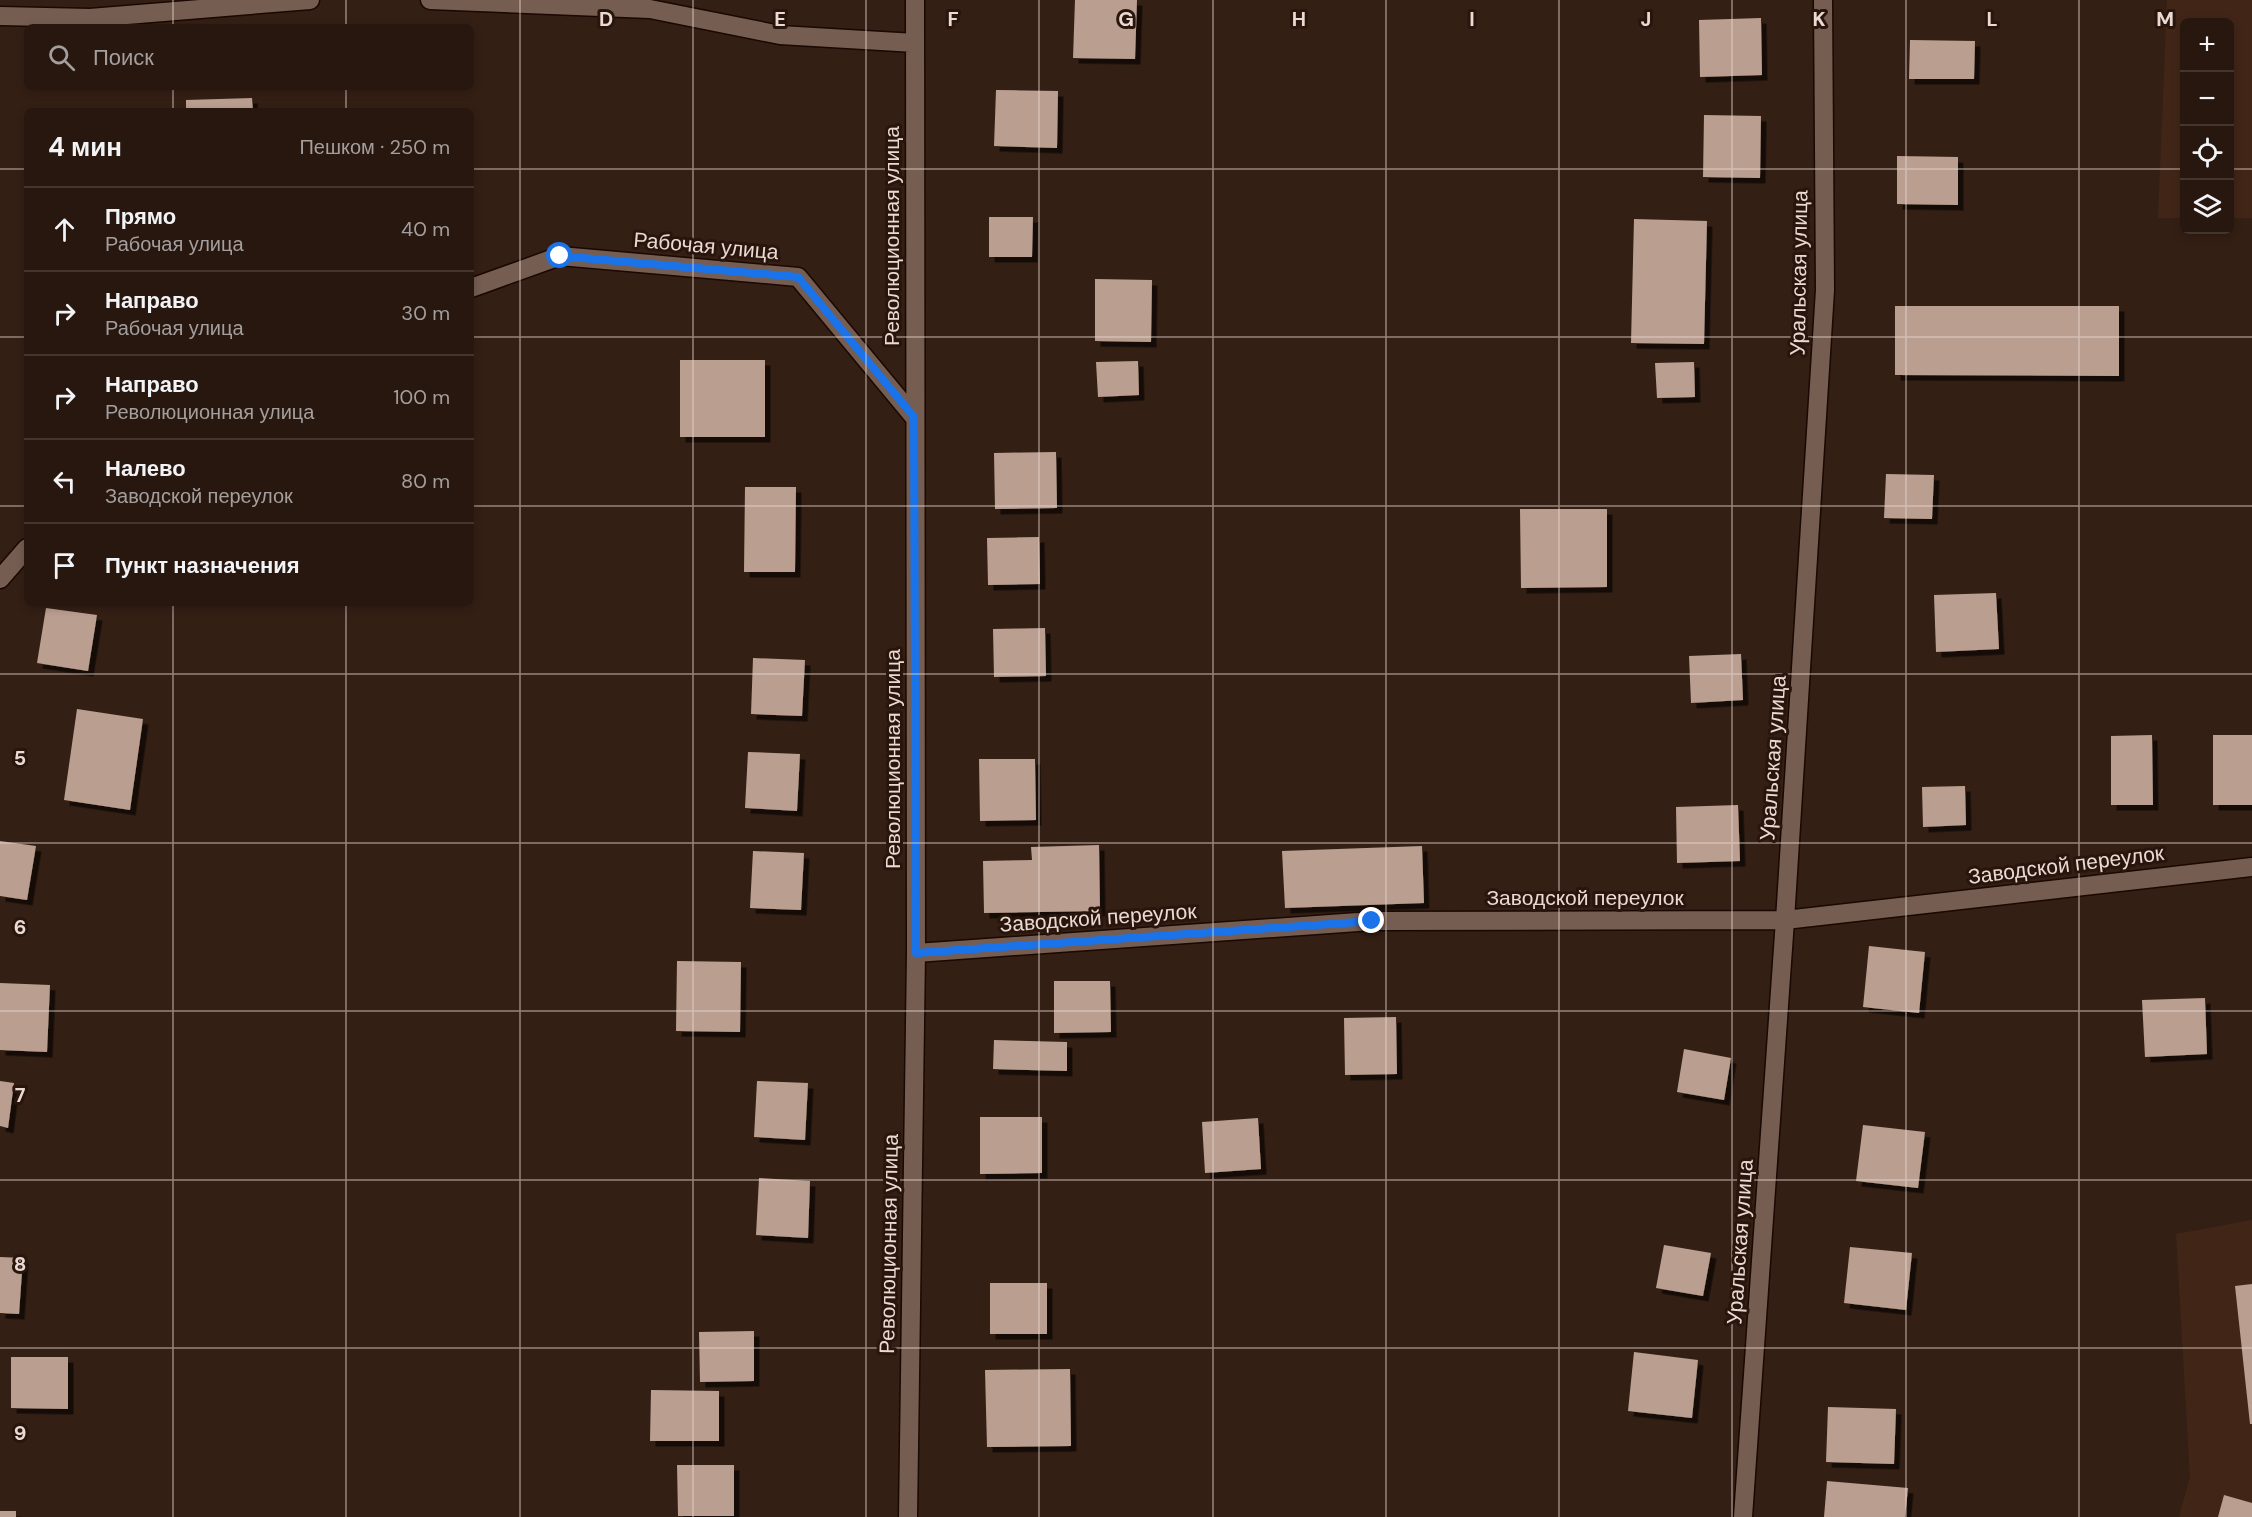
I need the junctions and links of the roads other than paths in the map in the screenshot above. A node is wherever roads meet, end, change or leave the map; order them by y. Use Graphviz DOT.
graph roads {
  1 [pos="310,0"];
  2 [pos="429,0"];
  3 [pos="915,0"];
  4 [pos="1823,0"];
  5 [pos="0,16"];
  6 [pos="915,43"];
  7 [pos="474,287"];
  8 [pos="914,417"];
  9 [pos="24,551"];
  10 [pos="0,579"];
  11 [pos="2252,867"];
  12 [pos="1785,920"];
  13 [pos="916,953"];
  14 [pos="908,1517"];
  15 [pos="1743,1517"];
  1 -- 5 [label="street"];
  2 -- 6 [label="street"];
  3 -- 6 [label="street, Революционная улица"];
  4 -- 12 [label="street, Уральская улица"];
  6 -- 8 [label="street, Революционная улица"];
  7 -- 8 [label="street, Рабочая улица"];
  8 -- 13 [label="street, Революционная улица"];
  9 -- 10 [label="street"];
  11 -- 12 [label="street, Заводской переулок"];
  12 -- 13 [label="street, Заводской переулок"];
  12 -- 15 [label="street, Уральская улица"];
  13 -- 14 [label="street, Революционная улица"];
}
